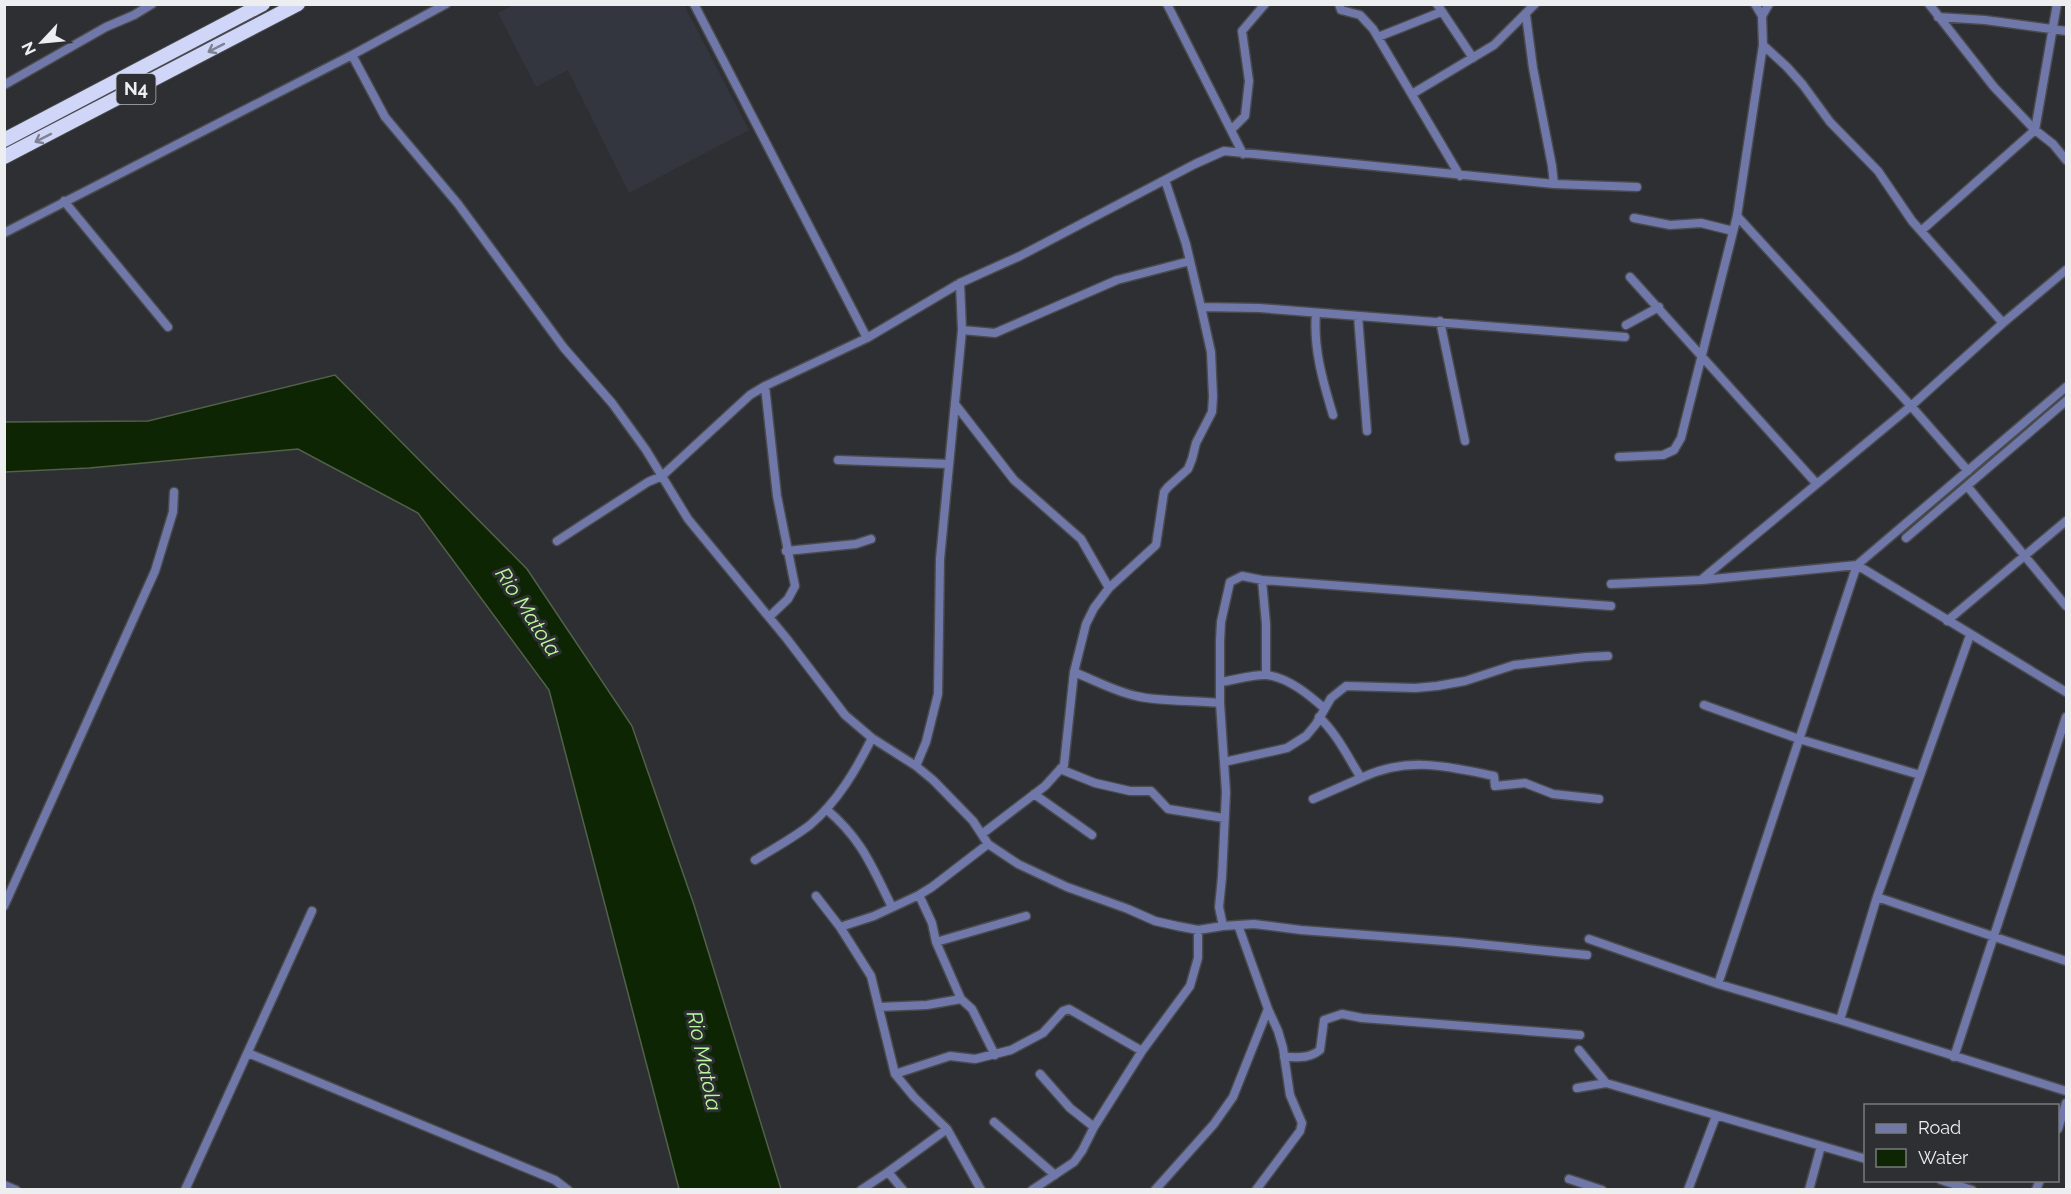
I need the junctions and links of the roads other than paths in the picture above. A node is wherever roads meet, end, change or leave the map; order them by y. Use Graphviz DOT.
graph roads {
  1 [pos="152,4"];
  2 [pos="298,4"];
  3 [pos="446,4"];
  4 [pos="694,4"];
  5 [pos="1167,4"];
  6 [pos="1265,4"];
  7 [pos="1339,4"];
  8 [pos="1535,4"];
  9 [pos="1755,4"];
  10 [pos="1769,4"];
  11 [pos="1929,4"];
  12 [pos="2057,4"];
  13 [pos="259,6"];
  14 [pos="1439,8"];
  15 [pos="1526,15"];
  16 [pos="1762,16"];
  17 [pos="1938,17"];
  18 [pos="2052,29"];
  19 [pos="2067,31"];
  20 [pos="1378,37"];
  21 [pos="1763,45"];
  22 [pos="352,55"];
  23 [pos="1473,58"];
  24 [pos="4,86"];
  25 [pos="1412,94"];
  26 [pos="1231,130"];
  27 [pos="2034,130"];
  28 [pos="4,140"];
  29 [pos="2053,144"];
  30 [pos="2067,145"];
  31 [pos="1243,154"];
  32 [pos="4,157"];
  33 [pos="2067,160"];
  34 [pos="1460,176"];
  35 [pos="1165,180"];
  36 [pos="1554,184"];
  37 [pos="1637,187"];
  38 [pos="64,201"];
  39 [pos="1737,216"];
  40 [pos="1634,218"];
  41 [pos="1733,231"];
  42 [pos="1921,231"];
  43 [pos="4,232"];
  44 [pos="1190,261"];
  45 [pos="2067,270"];
  46 [pos="1630,277"];
  47 [pos="960,283"];
  48 [pos="1201,307"];
  49 [pos="1659,308"];
  50 [pos="1316,313"];
  51 [pos="1358,316"];
  52 [pos="1440,321"];
  53 [pos="2003,324"];
  54 [pos="1626,325"];
  55 [pos="168,327"];
  56 [pos="962,330"];
  57 [pos="1625,337"];
  58 [pos="867,338"];
  59 [pos="1701,354"];
  60 [pos="765,386"];
  61 [pos="2067,387"];
  62 [pos="2067,401"];
  63 [pos="955,404"];
  64 [pos="1911,406"];
  65 [pos="1333,415"];
  66 [pos="1367,431"];
  67 [pos="1465,441"];
  68 [pos="1619,457"];
  69 [pos="838,460"];
  70 [pos="949,464"];
  71 [pos="1968,471"];
  72 [pos="662,476"];
  73 [pos="1816,483"];
  74 [pos="1967,486"];
  75 [pos="174,492"];
  76 [pos="2067,521"];
  77 [pos="1906,538"];
  78 [pos="871,540"];
  79 [pos="557,541"];
  80 [pos="786,551"];
  81 [pos="2025,556"];
  82 [pos="1857,565"];
  83 [pos="1262,580"];
  84 [pos="1702,580"];
  85 [pos="1611,584"];
  86 [pos="1109,588"];
  87 [pos="1611,606"];
  88 [pos="2067,606"];
  89 [pos="769,617"];
  90 [pos="1947,621"];
  91 [pos="1970,634"];
  92 [pos="1608,656"];
  93 [pos="1074,672"];
  94 [pos="1266,675"];
  95 [pos="1221,682"];
  96 [pos="2067,692"];
  97 [pos="1220,703"];
  98 [pos="1704,705"];
  99 [pos="1324,708"];
  100 [pos="1319,717"];
  101 [pos="2067,717"];
  102 [pos="872,738"];
  103 [pos="1799,739"];
  104 [pos="1224,762"];
  105 [pos="916,766"];
  106 [pos="1060,770"];
  107 [pos="1920,775"];
  108 [pos="1360,778"];
  109 [pos="1034,794"];
  110 [pos="1313,799"];
  111 [pos="1599,799"];
  112 [pos="826,809"];
  113 [pos="1224,818"];
  114 [pos="982,834"];
  115 [pos="1092,835"];
  116 [pos="987,844"];
  117 [pos="755,860"];
  118 [pos="919,895"];
  119 [pos="816,896"];
  120 [pos="1877,897"];
  121 [pos="5,905"];
  122 [pos="892,907"];
  123 [pos="312,911"];
  124 [pos="1026,916"];
  125 [pos="1223,926"];
  126 [pos="1238,926"];
  127 [pos="840,927"];
  128 [pos="1198,930"];
  129 [pos="1994,937"];
  130 [pos="1589,939"];
  131 [pos="936,942"];
  132 [pos="1587,956"];
  133 [pos="2067,961"];
  134 [pos="1718,984"];
  135 [pos="961,999"];
  136 [pos="879,1007"];
  137 [pos="1268,1009"];
  138 [pos="1840,1020"];
  139 [pos="1580,1035"];
  140 [pos="1579,1050"];
  141 [pos="1142,1051"];
  142 [pos="248,1053"];
  143 [pos="995,1055"];
  144 [pos="1284,1057"];
  145 [pos="1954,1057"];
  146 [pos="895,1074"];
  147 [pos="1040,1074"];
  148 [pos="1606,1083"];
  149 [pos="1577,1088"];
  150 [pos="2067,1091"];
  151 [pos="2067,1103"];
  152 [pos="1716,1116"];
  153 [pos="994,1122"];
  154 [pos="2059,1126"];
  155 [pos="1094,1127"];
  156 [pos="947,1129"];
  157 [pos="1821,1146"];
  158 [pos="1864,1158"];
  159 [pos="888,1172"];
  160 [pos="1055,1175"];
  161 [pos="1569,1179"];
  162 [pos="1946,1182"];
  163 [pos="4,1185"];
  164 [pos="16,1190"];
  165 [pos="185,1190"];
  166 [pos="568,1190"];
  167 [pos="861,1190"];
  168 [pos="903,1190"];
  169 [pos="981,1190"];
  170 [pos="1032,1190"];
  171 [pos="1155,1190"];
  172 [pos="1256,1190"];
  173 [pos="1602,1190"];
  174 [pos="1688,1190"];
  175 [pos="1809,1190"];
  176 [pos="1972,1190"];
  1 -- 24 [label="street"];
  2 -- 32 [label="highway, N4, one-way"];
  3 -- 22 [label="street"];
  4 -- 58 [label="street"];
  5 -- 26 [label="street"];
  6 -- 26 [label="street"];
  7 -- 20 [label="street"];
  8 -- 15 [label="street"];
  9 -- 16 [label="street"];
  10 -- 16 [label="street"];
  11 -- 17 [label="street"];
  12 -- 18 [label="street"];
  13 -- 28 [label="highway, N4"];
  14 -- 20 [label="street"];
  14 -- 23 [label="street"];
  15 -- 23 [label="street"];
  15 -- 36 [label="street"];
  16 -- 21 [label="street"];
  17 -- 18 [label="street"];
  17 -- 27 [label="street"];
  18 -- 19 [label="street"];
  18 -- 27 [label="street"];
  20 -- 25 [label="street"];
  21 -- 39 [label="street"];
  21 -- 42 [label="street"];
  22 -- 38 [label="street"];
  22 -- 72 [label="street"];
  23 -- 25 [label="street"];
  25 -- 34 [label="street"];
  26 -- 31 [label="street"];
  27 -- 29 [label="street"];
  27 -- 42 [label="street"];
  29 -- 30 [label="street"];
  29 -- 33 [label="street"];
  31 -- 34 [label="street"];
  31 -- 35 [label="street"];
  34 -- 36 [label="street"];
  35 -- 44 [label="street"];
  35 -- 47 [label="street"];
  36 -- 37 [label="street"];
  38 -- 43 [label="street"];
  38 -- 55 [label="street"];
  39 -- 41 [label="street"];
  39 -- 64 [label="street"];
  40 -- 41 [label="street"];
  41 -- 59 [label="street"];
  42 -- 53 [label="street"];
  44 -- 48 [label="street"];
  44 -- 56 [label="street"];
  45 -- 53 [label="street"];
  46 -- 49 [label="street"];
  47 -- 56 [label="street"];
  47 -- 58 [label="street"];
  48 -- 50 [label="street"];
  48 -- 86 [label="street"];
  49 -- 54 [label="street"];
  49 -- 59 [label="street"];
  50 -- 51 [label="street"];
  50 -- 65 [label="street"];
  51 -- 52 [label="street"];
  51 -- 66 [label="street"];
  52 -- 57 [label="street"];
  52 -- 67 [label="street"];
  53 -- 64 [label="street"];
  56 -- 63 [label="street"];
  58 -- 60 [label="street"];
  59 -- 68 [label="street"];
  59 -- 73 [label="street"];
  60 -- 72 [label="street"];
  60 -- 80 [label="street"];
  61 -- 71 [label="street"];
  62 -- 74 [label="street"];
  63 -- 70 [label="street"];
  63 -- 86 [label="street"];
  64 -- 71 [label="street"];
  64 -- 73 [label="street"];
  69 -- 70 [label="street"];
  70 -- 105 [label="street"];
  71 -- 82 [label="street"];
  72 -- 79 [label="street"];
  72 -- 89 [label="street"];
  73 -- 84 [label="street"];
  74 -- 77 [label="street"];
  74 -- 81 [label="street"];
  75 -- 121 [label="street"];
  76 -- 81 [label="street"];
  78 -- 80 [label="street"];
  80 -- 89 [label="street"];
  81 -- 88 [label="street"];
  81 -- 90 [label="street"];
  82 -- 84 [label="street"];
  82 -- 90 [label="street"];
  82 -- 103 [label="street"];
  83 -- 87 [label="street"];
  83 -- 94 [label="street"];
  83 -- 95 [label="street"];
  84 -- 85 [label="street"];
  86 -- 93 [label="street"];
  89 -- 102 [label="street"];
  90 -- 91 [label="street"];
  91 -- 96 [label="street"];
  91 -- 107 [label="street"];
  92 -- 99 [label="street"];
  93 -- 97 [label="street"];
  93 -- 106 [label="street"];
  94 -- 95 [label="street"];
  94 -- 99 [label="street"];
  95 -- 97 [label="street"];
  97 -- 104 [label="street"];
  98 -- 103 [label="street"];
  99 -- 100 [label="street"];
  100 -- 104 [label="street"];
  100 -- 108 [label="street"];
  101 -- 129 [label="street"];
  102 -- 105 [label="street"];
  102 -- 112 [label="street"];
  103 -- 107 [label="street"];
  103 -- 134 [label="street"];
  104 -- 113 [label="street"];
  105 -- 114 [label="street"];
  106 -- 109 [label="street"];
  106 -- 113 [label="street"];
  107 -- 120 [label="street"];
  108 -- 110 [label="street"];
  108 -- 111 [label="street"];
  109 -- 114 [label="street"];
  109 -- 115 [label="street"];
  112 -- 117 [label="street"];
  112 -- 122 [label="street"];
  113 -- 125 [label="street"];
  114 -- 116 [label="street"];
  116 -- 118 [label="street"];
  116 -- 128 [label="street"];
  118 -- 122 [label="street"];
  118 -- 131 [label="street"];
  119 -- 127 [label="street"];
  120 -- 129 [label="street"];
  120 -- 138 [label="street"];
  122 -- 127 [label="street"];
  123 -- 142 [label="street"];
  124 -- 131 [label="street"];
  125 -- 126 [label="street"];
  125 -- 128 [label="street"];
  126 -- 132 [label="street"];
  126 -- 137 [label="street"];
  127 -- 136 [label="street"];
  128 -- 141 [label="street"];
  129 -- 133 [label="street"];
  129 -- 145 [label="street"];
  130 -- 134 [label="street"];
  131 -- 135 [label="street"];
  134 -- 138 [label="street"];
  135 -- 136 [label="street"];
  135 -- 143 [label="street"];
  136 -- 146 [label="street"];
  137 -- 144 [label="street"];
  137 -- 171 [label="street"];
  138 -- 145 [label="street"];
  139 -- 144 [label="street"];
  140 -- 148 [label="street"];
  141 -- 143 [label="street"];
  141 -- 155 [label="street"];
  142 -- 165 [label="street"];
  142 -- 166 [label="street"];
  143 -- 146 [label="street"];
  144 -- 172 [label="street"];
  145 -- 150 [label="street"];
  146 -- 156 [label="street"];
  147 -- 155 [label="street"];
  148 -- 149 [label="street"];
  148 -- 152 [label="street"];
  151 -- 154 [label="street"];
  152 -- 157 [label="street"];
  152 -- 174 [label="street"];
  153 -- 160 [label="street"];
  155 -- 160 [label="street"];
  156 -- 159 [label="street"];
  156 -- 169 [label="street"];
  157 -- 158 [label="street"];
  157 -- 175 [label="street"];
  159 -- 167 [label="street"];
  159 -- 168 [label="street"];
  160 -- 170 [label="street"];
  161 -- 173 [label="street"];
  162 -- 176 [label="street"];
  163 -- 164 [label="street"];
}
